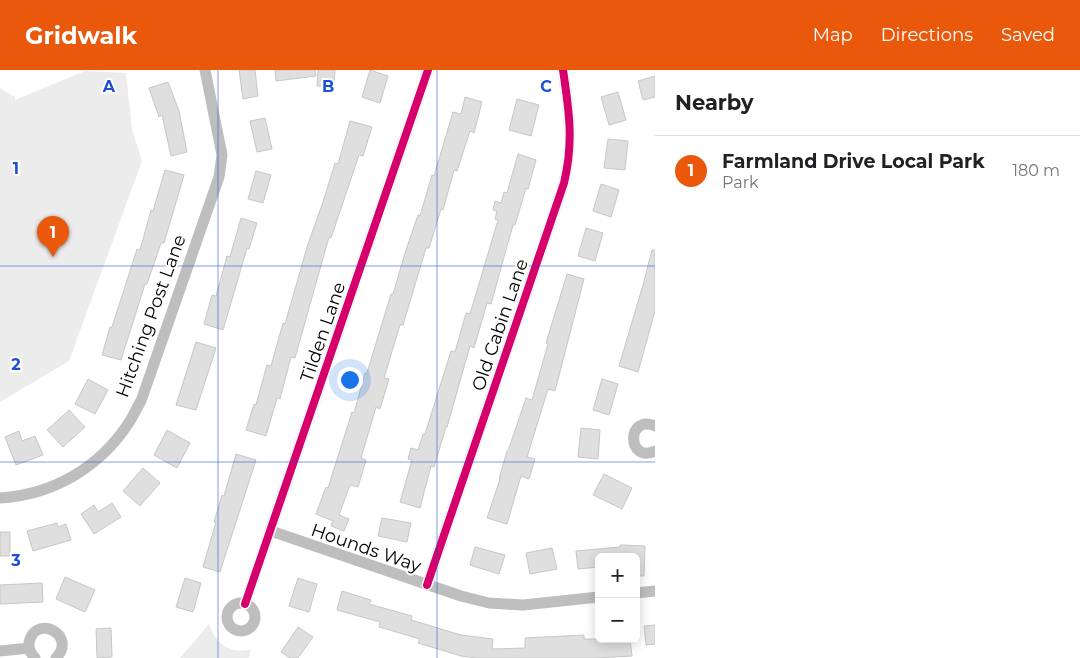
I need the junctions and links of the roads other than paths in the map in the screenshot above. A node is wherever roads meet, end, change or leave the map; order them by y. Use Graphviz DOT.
graph roads {
  1 [pos="205,70"];
  2 [pos="428,70"];
  3 [pos="564,70"];
  4 [pos="654,424"];
  5 [pos="655,451"];
  6 [pos="0,498"];
  7 [pos="271,531"];
  8 [pos="427,585"];
  9 [pos="655,591"];
  10 [pos="640,593"];
  11 [pos="595,597"];
  12 [pos="245,604"];
  13 [pos="0,651"];
  14 [pos="32,653"];
  15 [pos="56,658"];
  1 -- 6 [label="street, Hitching Post Lane"];
  2 -- 7 [label="street, Tilden Lane"];
  3 -- 8 [label="street, Old Cabin Lane"];
  4 -- 5 [label="street"];
  7 -- 8 [label="street, Hounds Way"];
  7 -- 12 [label="street, Tilden Lane"];
  8 -- 11 [label="street, Hounds Way"];
  9 -- 10 [label="street"];
  13 -- 14 [label="street"];
  14 -- 15 [label="street"];
}
